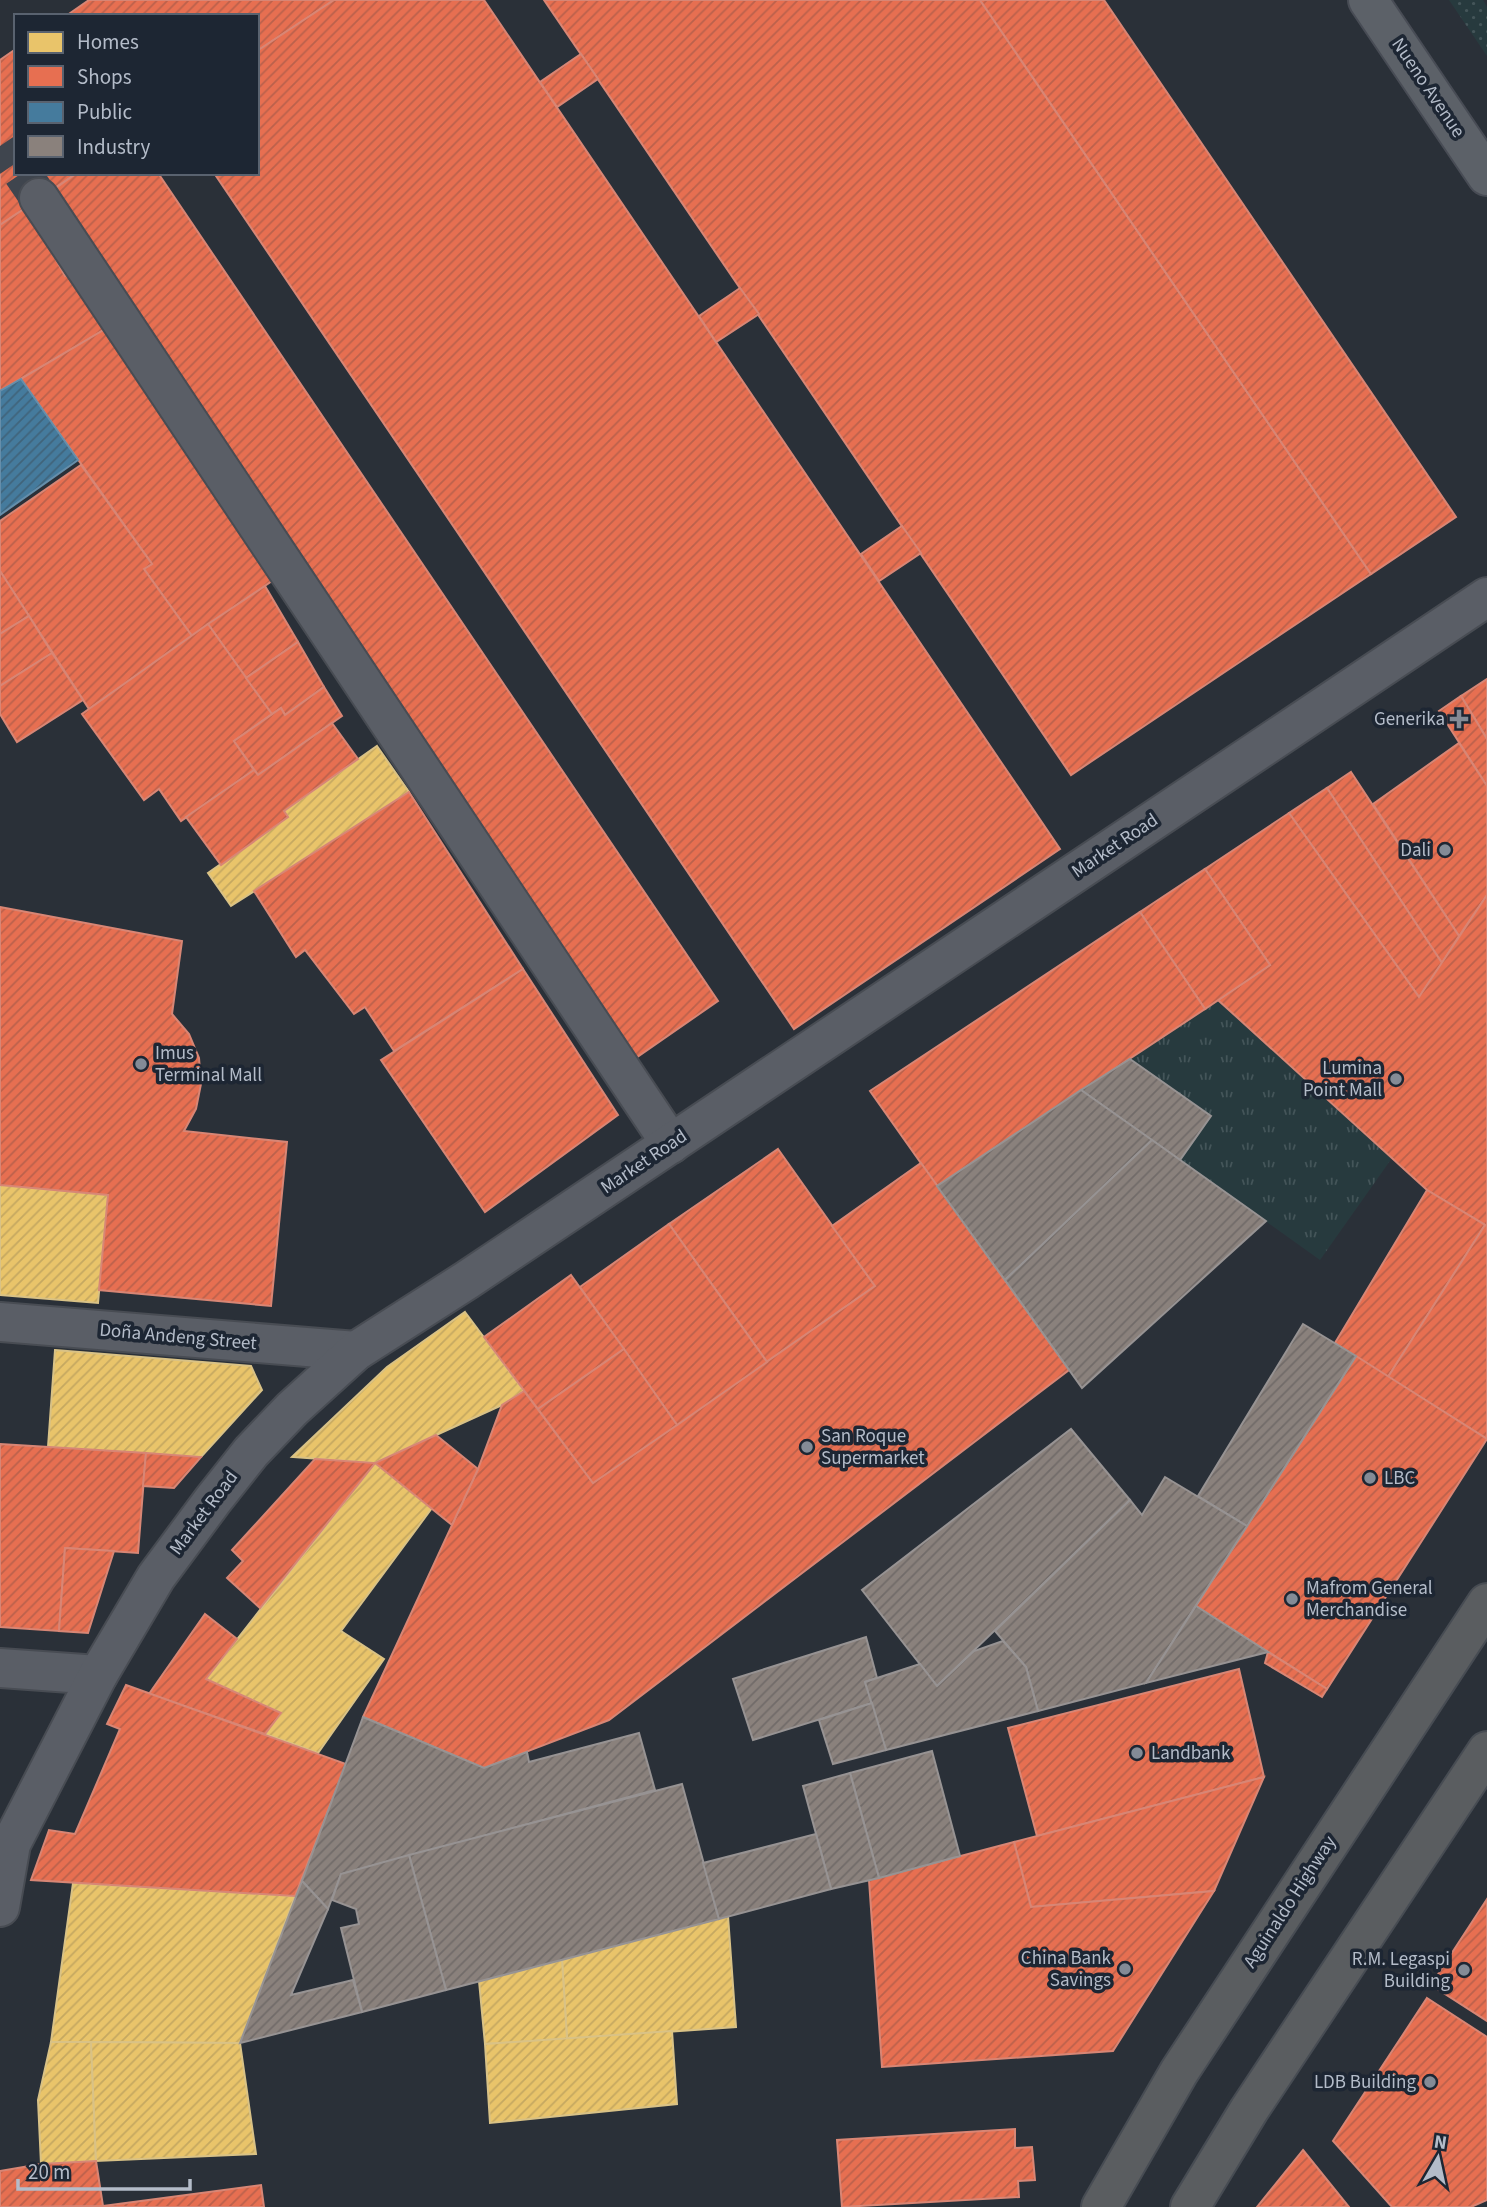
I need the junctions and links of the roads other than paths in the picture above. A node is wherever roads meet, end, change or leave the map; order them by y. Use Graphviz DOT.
graph roads {
  1 [pos="1368,0"];
  2 [pos="1487,176"];
  3 [pos="39,198"];
  4 [pos="1487,597"];
  5 [pos="671,1144"];
  6 [pos="0,1322"];
  7 [pos="356,1351"];
  8 [pos="1487,1603"];
  9 [pos="0,1668"];
  10 [pos="98,1675"];
  11 [pos="1487,1751"];
  12 [pos="0,1907"];
  13 [pos="1101,2207"];
  14 [pos="1190,2207"];
  1 -- 2 [label="main road, Nueno Avenue"];
  3 -- 5 [label="street"];
  4 -- 5 [label="street, Market Road"];
  5 -- 7 [label="street, Market Road"];
  6 -- 7 [label="street, Doña Andeng Street"];
  7 -- 10 [label="street, Market Road"];
  8 -- 13 [label="highway, Aguinaldo Highway"];
  9 -- 10 [label="street"];
  10 -- 12 [label="street, Market Road"];
  11 -- 14 [label="highway"];
}
